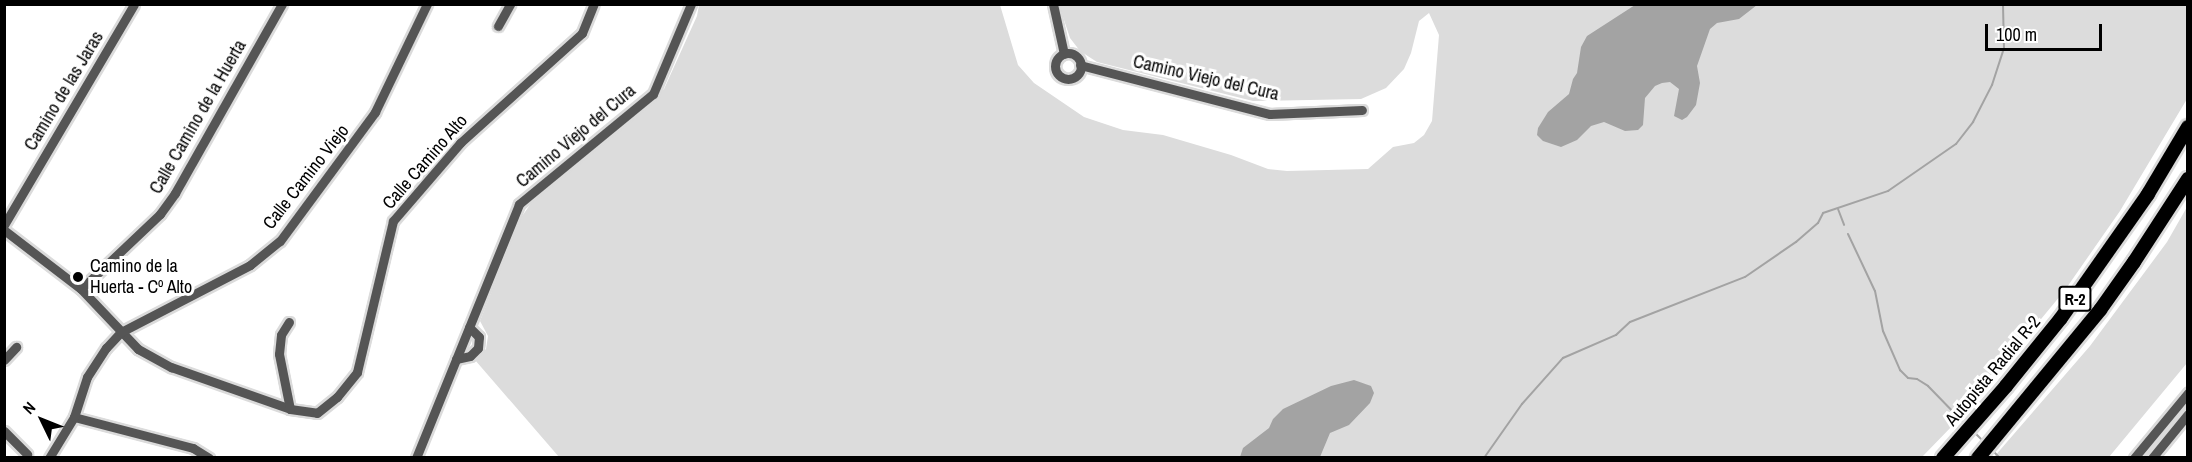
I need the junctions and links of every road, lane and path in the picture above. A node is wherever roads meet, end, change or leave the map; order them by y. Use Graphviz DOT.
graph roads {
  1 [pos="135,4"];
  2 [pos="282,4"];
  3 [pos="427,4"];
  4 [pos="510,4"];
  5 [pos="594,4"];
  6 [pos="691,4"];
  7 [pos="1053,4"];
  8 [pos="498,26"];
  9 [pos="1064,54"];
  10 [pos="1080,65"];
  11 [pos="1362,110"];
  12 [pos="2187,127"];
  13 [pos="2187,179"];
  14 [pos="4,225"];
  15 [pos="4,230"];
  16 [pos="81,289"];
  17 [pos="289,321"];
  18 [pos="469,327"];
  19 [pos="121,332"];
  20 [pos="16,348"];
  21 [pos="456,359"];
  22 [pos="4,360"];
  23 [pos="2187,393"];
  24 [pos="290,409"];
  25 [pos="2187,414"];
  26 [pos="74,417"];
  27 [pos="4,431"];
  28 [pos="27,454"];
  29 [pos="49,458"];
  30 [pos="209,458"];
  31 [pos="416,458"];
  32 [pos="1943,458"];
  33 [pos="1978,458"];
  34 [pos="2134,458"];
  35 [pos="2152,458"];
  1 -- 14 [label="street, Camino de las Jaras"];
  2 -- 16 [label="street, Calle Camino de la Huerta"];
  3 -- 19 [label="street, Calle Camino Viejo"];
  4 -- 8 [label="street"];
  5 -- 24 [label="street, Calle Camino Alto"];
  6 -- 18 [label="street, Camino Viejo del Cura"];
  7 -- 9 [label="street"];
  9 -- 10 [label="street"];
  9 -- 10 [label="street"];
  10 -- 11 [label="street, Camino Viejo del Cura"];
  12 -- 32 [label="highway, Autopista Radial R-2 / R-2"];
  13 -- 33 [label="highway, R-2"];
  15 -- 16 [label="street, Calle Camino Alto"];
  16 -- 19 [label="street, Calle Camino Alto"];
  17 -- 24 [label="street"];
  18 -- 21 [label="street, Camino Viejo del Cura"];
  18 -- 21 [label="street"];
  19 -- 24 [label="street, Calle Camino Alto"];
  19 -- 26 [label="street"];
  20 -- 22 [label="street"];
  21 -- 31 [label="street, Camino Viejo del Cura"];
  23 -- 34 [label="street"];
  25 -- 35 [label="street"];
  26 -- 29 [label="street"];
  26 -- 30 [label="street"];
  27 -- 28 [label="street"];
}
